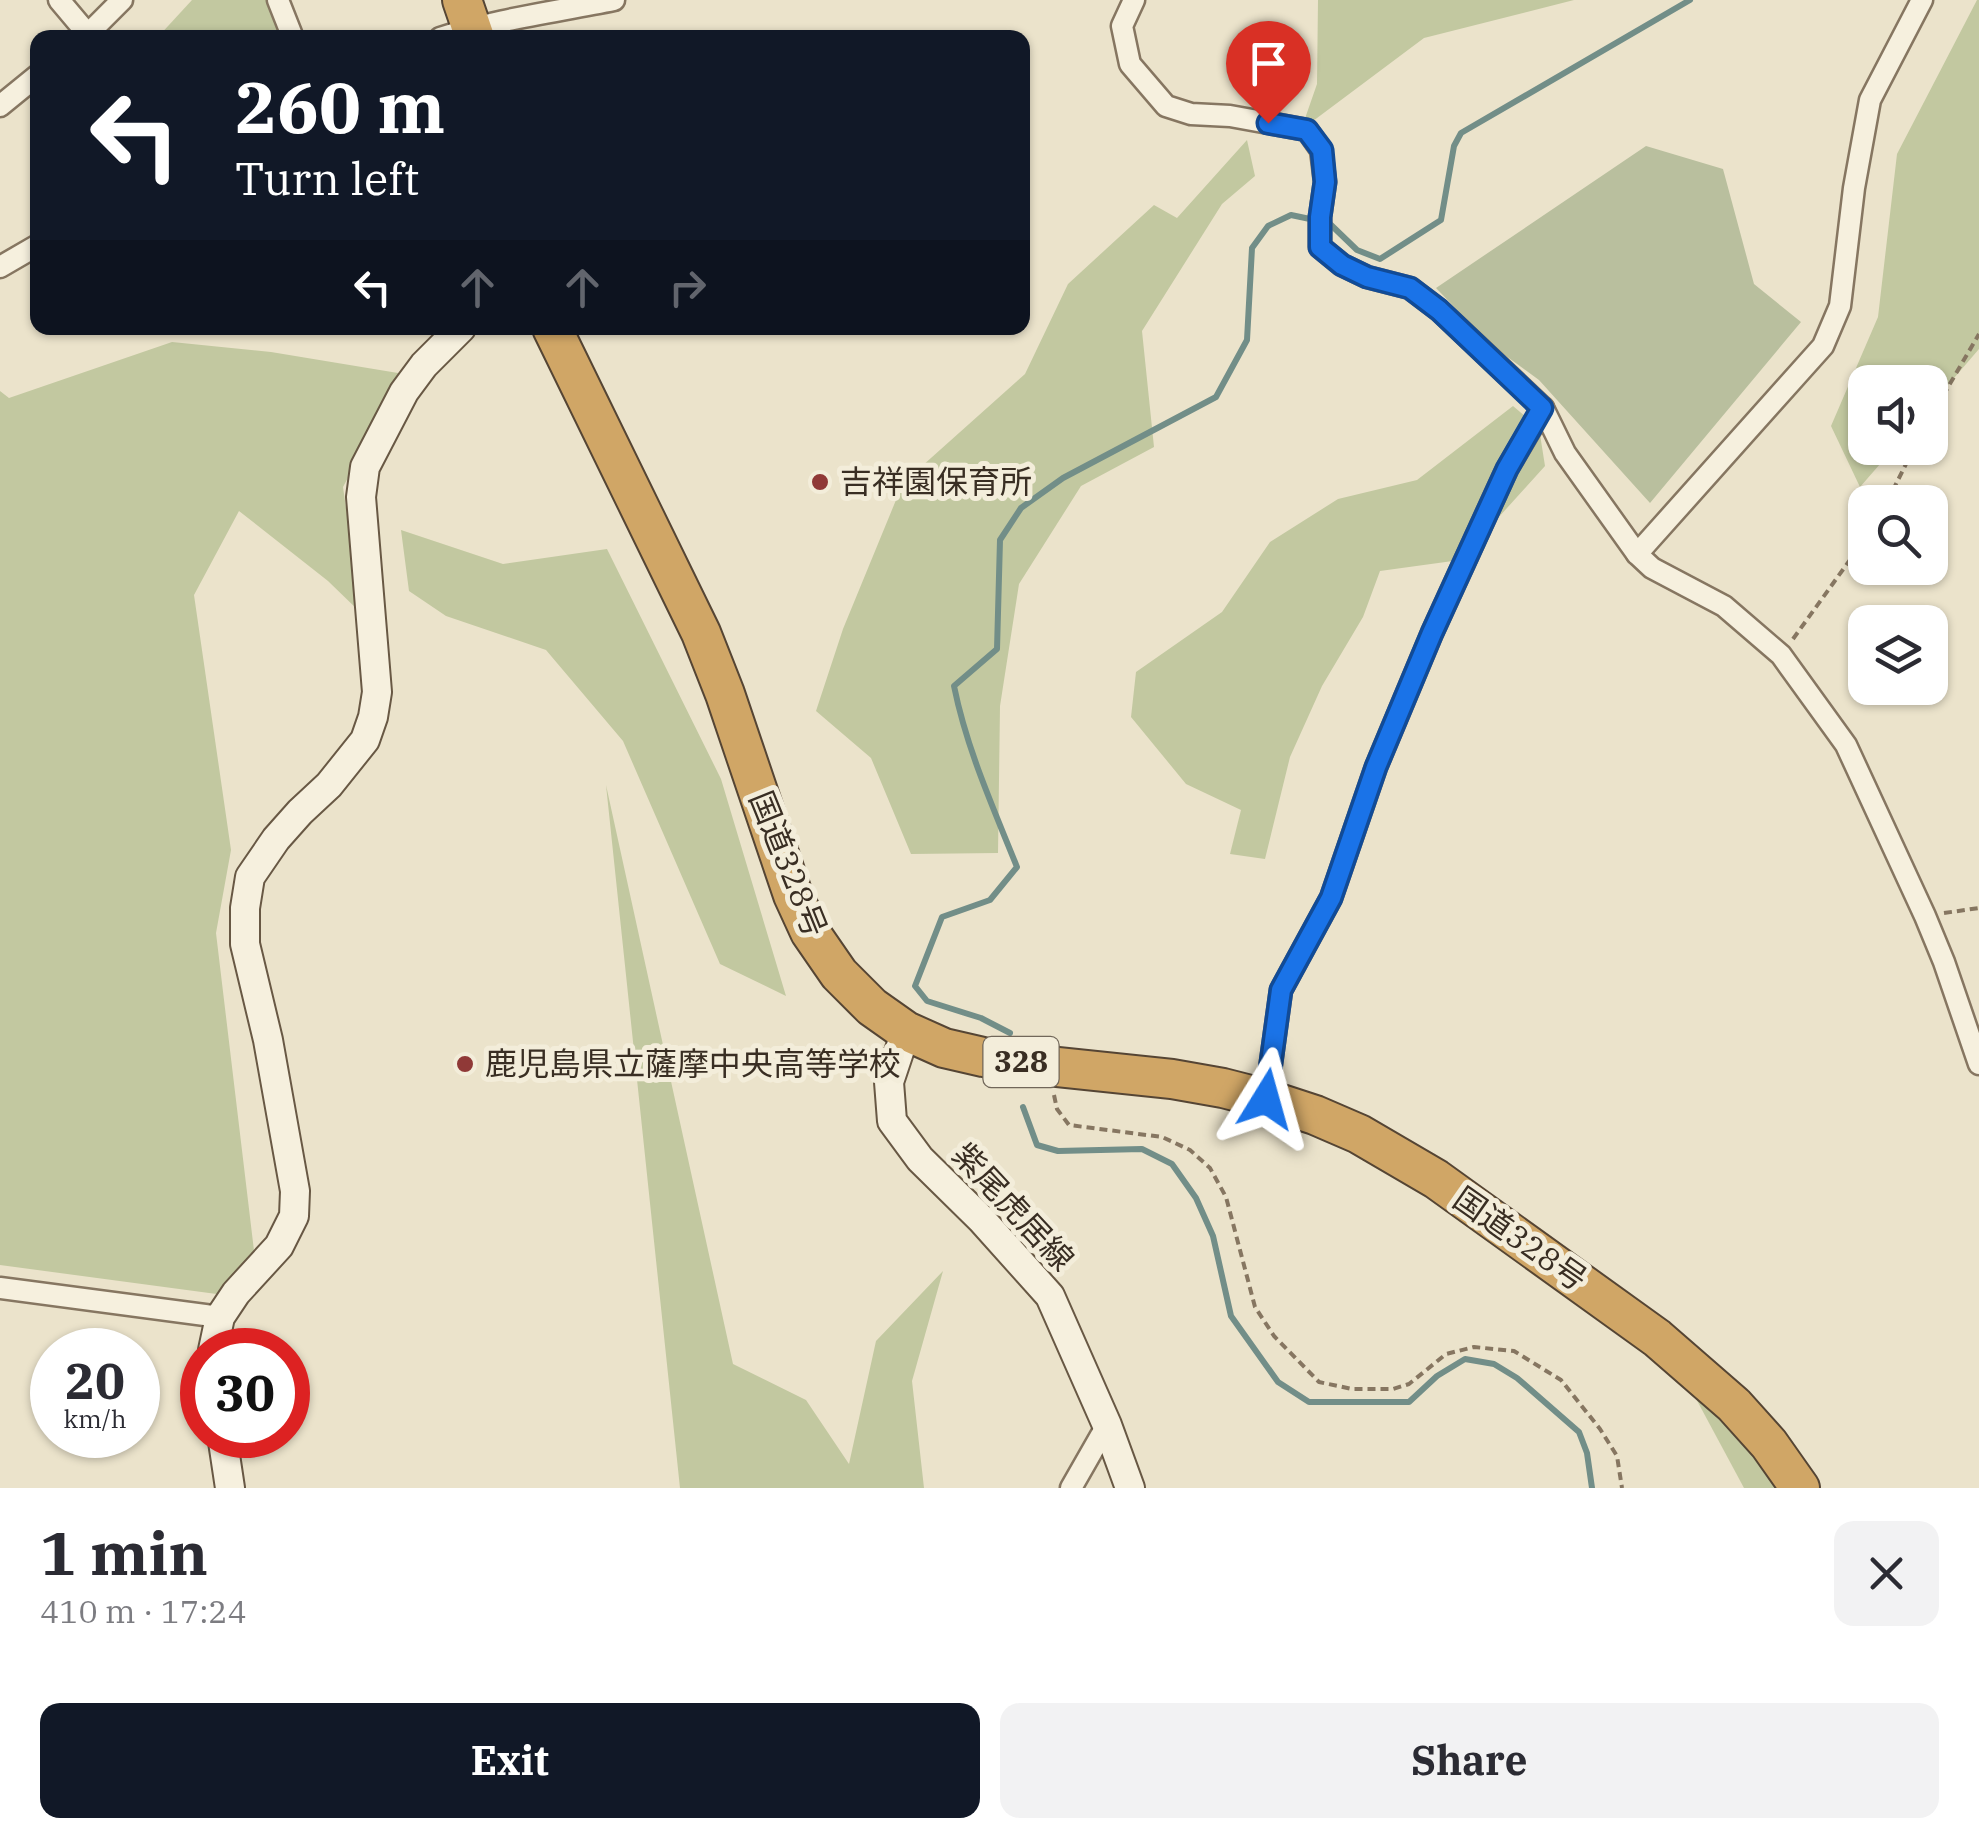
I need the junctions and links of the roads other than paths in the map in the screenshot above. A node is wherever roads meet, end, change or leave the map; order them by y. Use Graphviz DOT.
graph roads {
  1 [pos="58,0"];
  2 [pos="122,0"];
  3 [pos="278,0"];
  4 [pos="614,0"];
  5 [pos="1134,0"];
  6 [pos="1922,0"];
  7 [pos="462,25"];
  8 [pos="83,30"];
  9 [pos="94,30"];
  10 [pos="290,30"];
  11 [pos="30,82"];
  12 [pos="0,106"];
  13 [pos="30,250"];
  14 [pos="0,267"];
  15 [pos="454,335"];
  16 [pos="555,335"];
  17 [pos="1542,408"];
  18 [pos="1637,554"];
  19 [pos="906,1030"];
  20 [pos="1979,1064"];
  21 [pos="1266,1099"];
  22 [pos="0,1288"];
  23 [pos="220,1317"];
  24 [pos="218,1328"];
  25 [pos="1108,1425"];
  26 [pos="225,1458"];
  27 [pos="230,1488"];
  28 [pos="1071,1488"];
  29 [pos="1130,1488"];
  30 [pos="1800,1488"];
  1 -- 8 [label="street"];
  2 -- 9 [label="street"];
  3 -- 10 [label="street"];
  4 -- 7 [label="street"];
  5 -- 17 [label="street"];
  6 -- 18 [label="street"];
  11 -- 12 [label="street"];
  13 -- 14 [label="street"];
  15 -- 23 [label="street"];
  16 -- 19 [label="highway, 国道328号 / 328"];
  17 -- 18 [label="street"];
  17 -- 21 [label="street"];
  18 -- 20 [label="street"];
  19 -- 21 [label="highway, 国道328号 / 328"];
  19 -- 25 [label="street, 紫尾虎居線"];
  21 -- 30 [label="highway, 国道328号 / 328"];
  22 -- 23 [label="street"];
  23 -- 24 [label="street"];
  25 -- 28 [label="street"];
  25 -- 29 [label="street, 紫尾虎居線"];
  26 -- 27 [label="street"];
}
